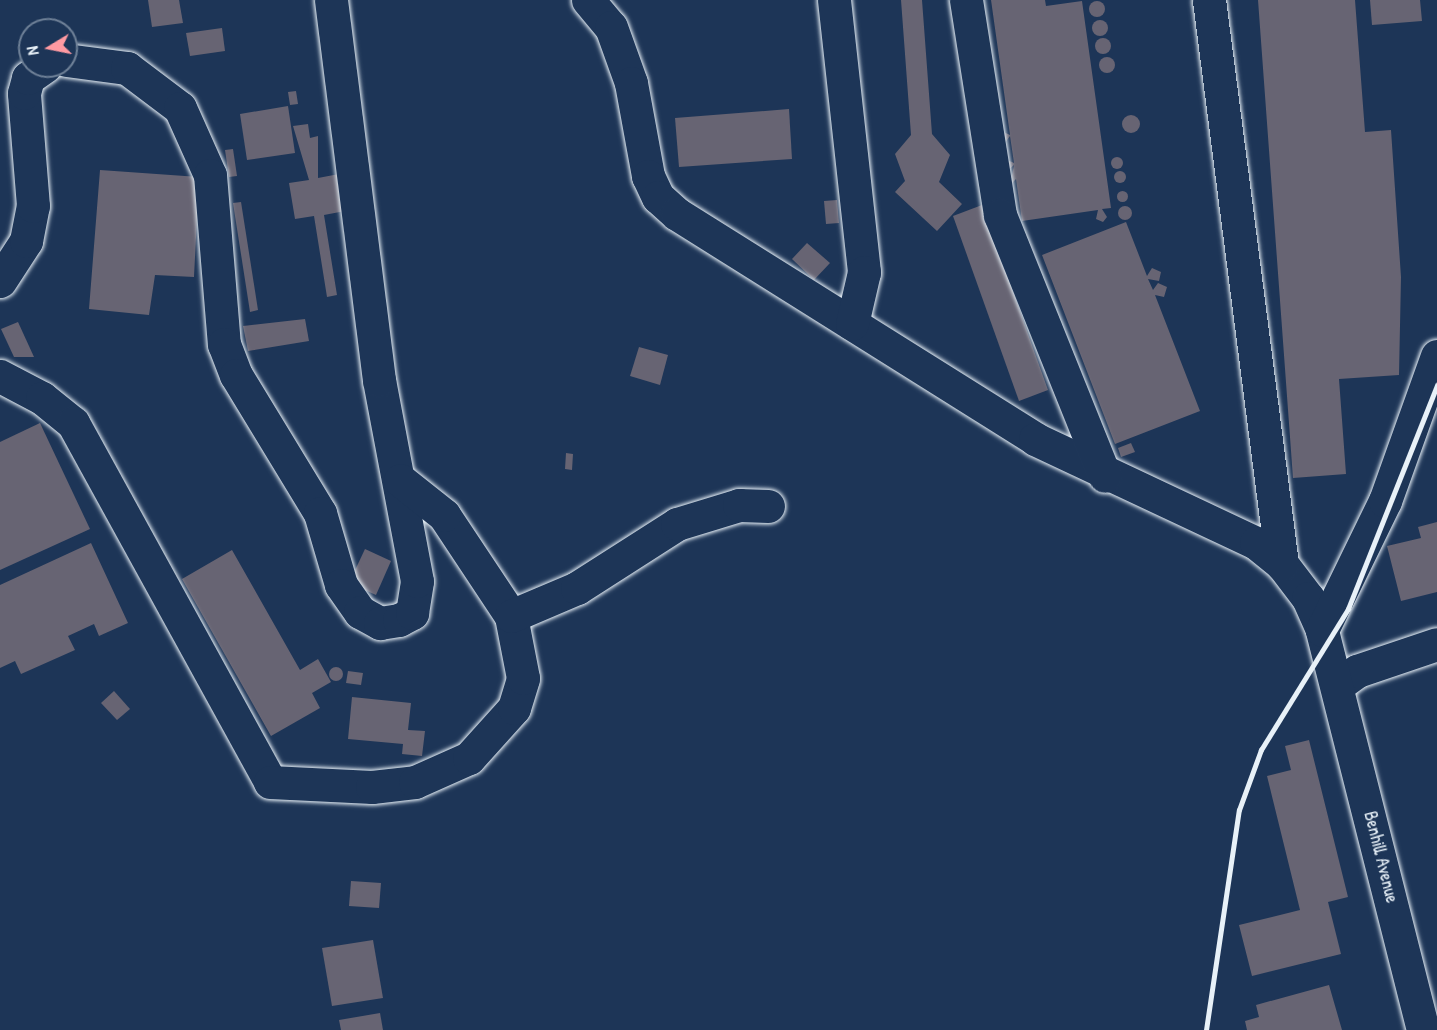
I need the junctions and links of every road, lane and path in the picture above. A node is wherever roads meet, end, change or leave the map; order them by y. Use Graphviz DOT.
graph roads {
  1 [pos="331,0"];
  2 [pos="588,0"];
  3 [pos="834,0"];
  4 [pos="966,0"];
  5 [pos="1209,0"];
  6 [pos="78,62"];
  7 [pos="28,78"];
  8 [pos="0,281"];
  9 [pos="852,324"];
  10 [pos="1437,356"];
  11 [pos="5,388"];
  12 [pos="1105,476"];
  13 [pos="399,480"];
  14 [pos="768,506"];
  15 [pos="1282,564"];
  16 [pos="511,616"];
  17 [pos="1322,630"];
  18 [pos="1437,644"];
  19 [pos="1338,685"];
  20 [pos="1423,1030"];
  1 -- 13 [label="street"];
  2 -- 9 [label="street, Benhill Avenue"];
  3 -- 9 [label="street"];
  4 -- 12 [label="street"];
  5 -- 15 [label="street"];
  6 -- 13 [label="street"];
  7 -- 8 [label="street"];
  9 -- 12 [label="street, Benhill Avenue"];
  10 -- 17 [label="street"];
  11 -- 16 [label="street"];
  12 -- 15 [label="street, Benhill Avenue"];
  13 -- 16 [label="street"];
  14 -- 16 [label="street"];
  15 -- 17 [label="street, Benhill Avenue"];
  17 -- 19 [label="street, Benhill Avenue"];
  18 -- 19 [label="street"];
  19 -- 20 [label="street, Benhill Avenue"];
}
